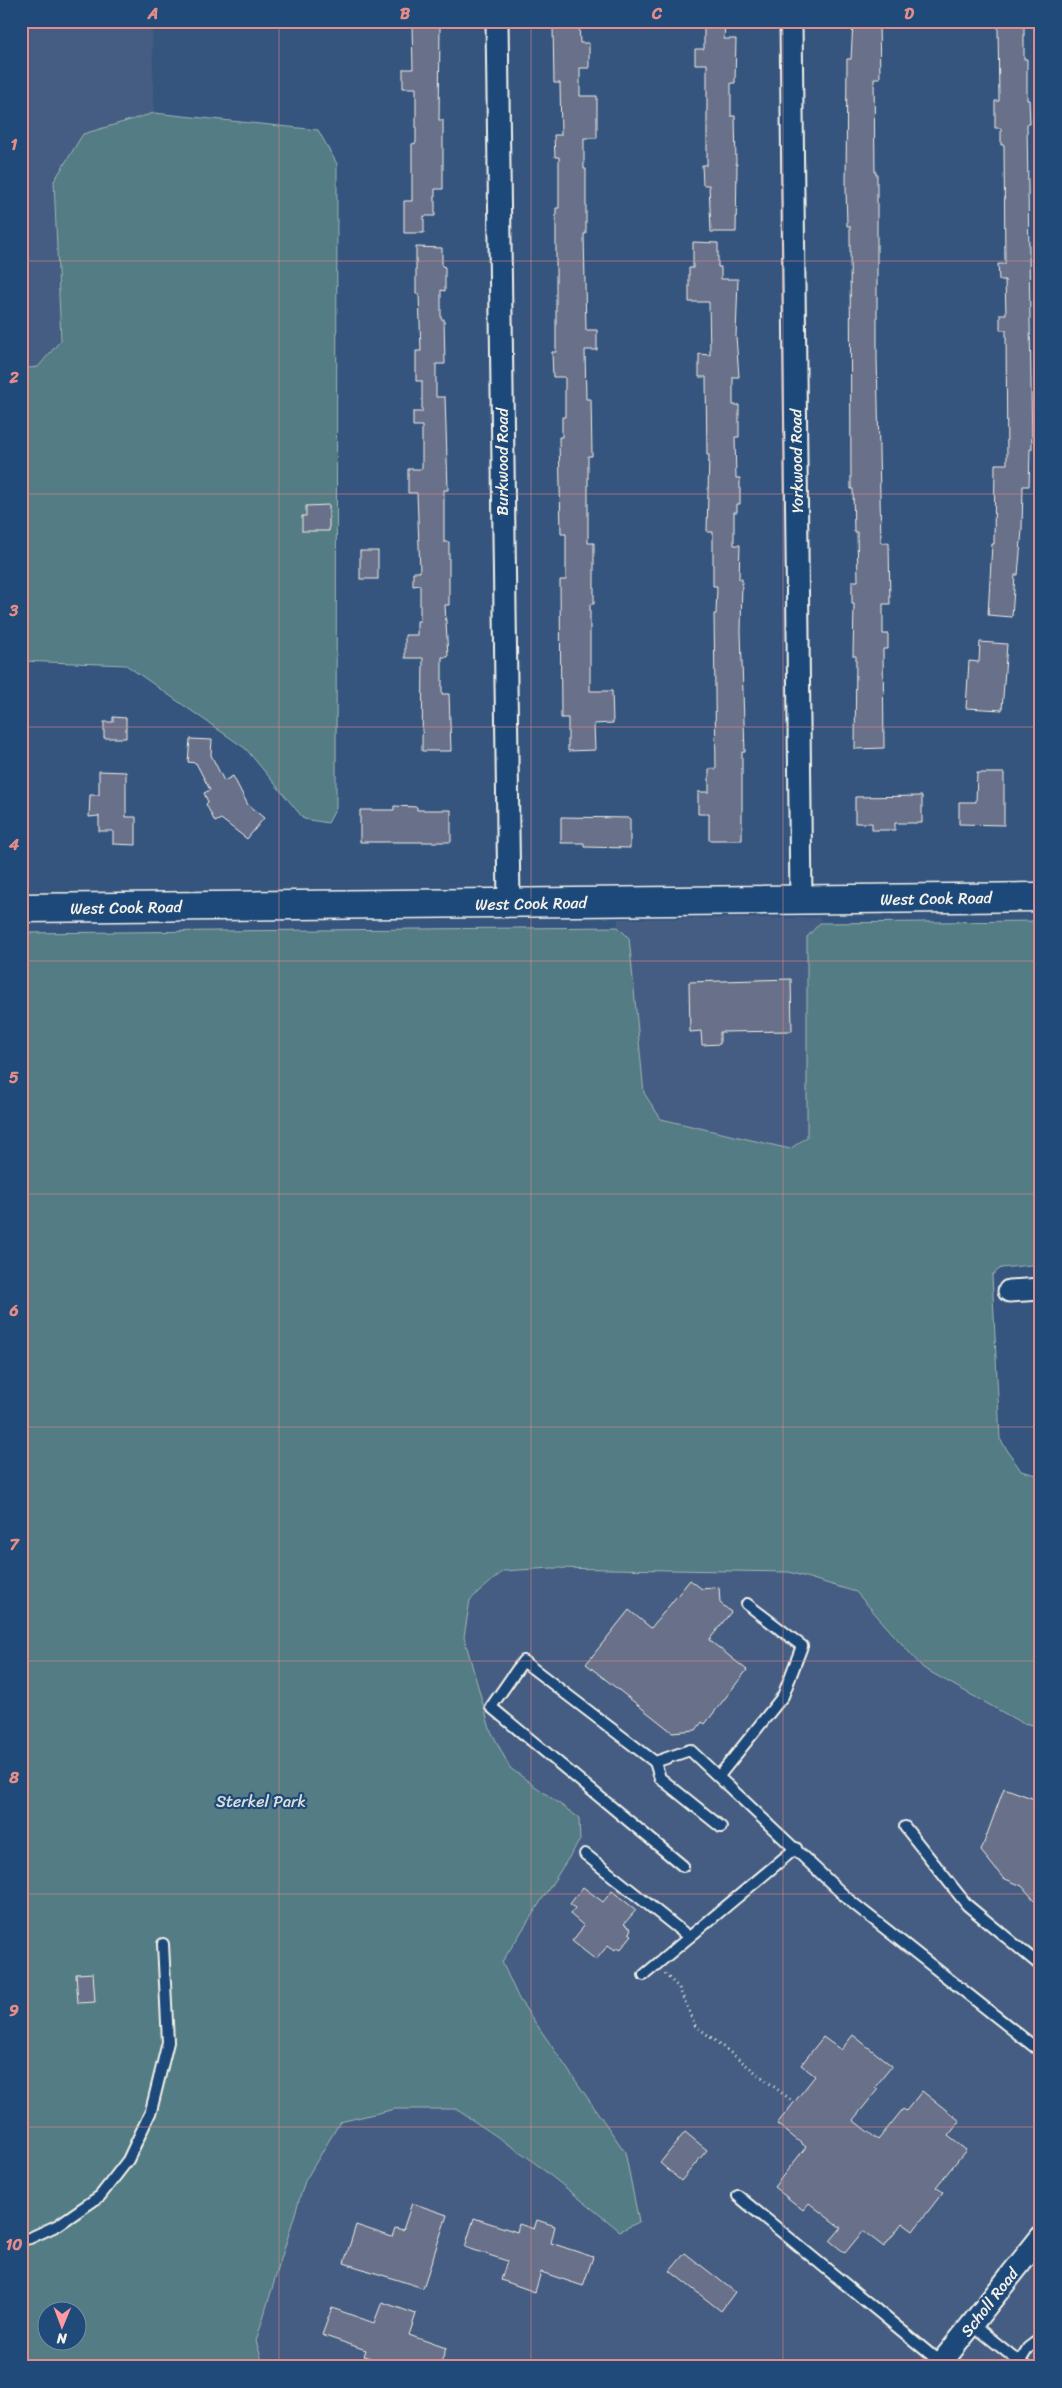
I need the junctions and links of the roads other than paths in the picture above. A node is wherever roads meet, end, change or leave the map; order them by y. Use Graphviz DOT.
graph roads {
  1 [pos="497,21"];
  2 [pos="791,21"];
  3 [pos="1041,897"];
  4 [pos="801,900"];
  5 [pos="509,904"];
  6 [pos="21,908"];
  7 [pos="1041,1289"];
  8 [pos="1009,1291"];
  9 [pos="748,1604"];
  10 [pos="654,1762"];
  11 [pos="719,1776"];
  12 [pos="721,1827"];
  13 [pos="905,1827"];
  14 [pos="796,1848"];
  15 [pos="585,1854"];
  16 [pos="683,1866"];
  17 [pos="689,1937"];
  18 [pos="163,1944"];
  19 [pos="1041,1966"];
  20 [pos="644,1976"];
  21 [pos="1041,2052"];
  22 [pos="738,2196"];
  23 [pos="1041,2237"];
  24 [pos="21,2240"];
  25 [pos="972,2324"];
  26 [pos="1041,2338"];
  27 [pos="1023,2364"];
  28 [pos="940,2365"];
  1 -- 5 [label="street, Burkwood Road"];
  2 -- 4 [label="street, Yorkwood Road"];
  3 -- 4 [label="main road, West Cook Road"];
  4 -- 5 [label="main road, West Cook Road"];
  5 -- 6 [label="main road, West Cook Road"];
  7 -- 8 [label="street"];
  9 -- 11 [label="lane"];
  10 -- 11 [label="lane"];
  10 -- 12 [label="lane"];
  10 -- 16 [label="lane"];
  11 -- 14 [label="lane"];
  13 -- 19 [label="lane"];
  14 -- 17 [label="lane"];
  14 -- 21 [label="lane"];
  15 -- 17 [label="lane"];
  17 -- 20 [label="lane"];
  18 -- 24 [label="lane"];
  22 -- 28 [label="lane"];
  23 -- 25 [label="street, Scholl Road"];
  25 -- 27 [label="lane"];
  25 -- 28 [label="street, Scholl Road"];
  26 -- 27 [label="lane"];
}
